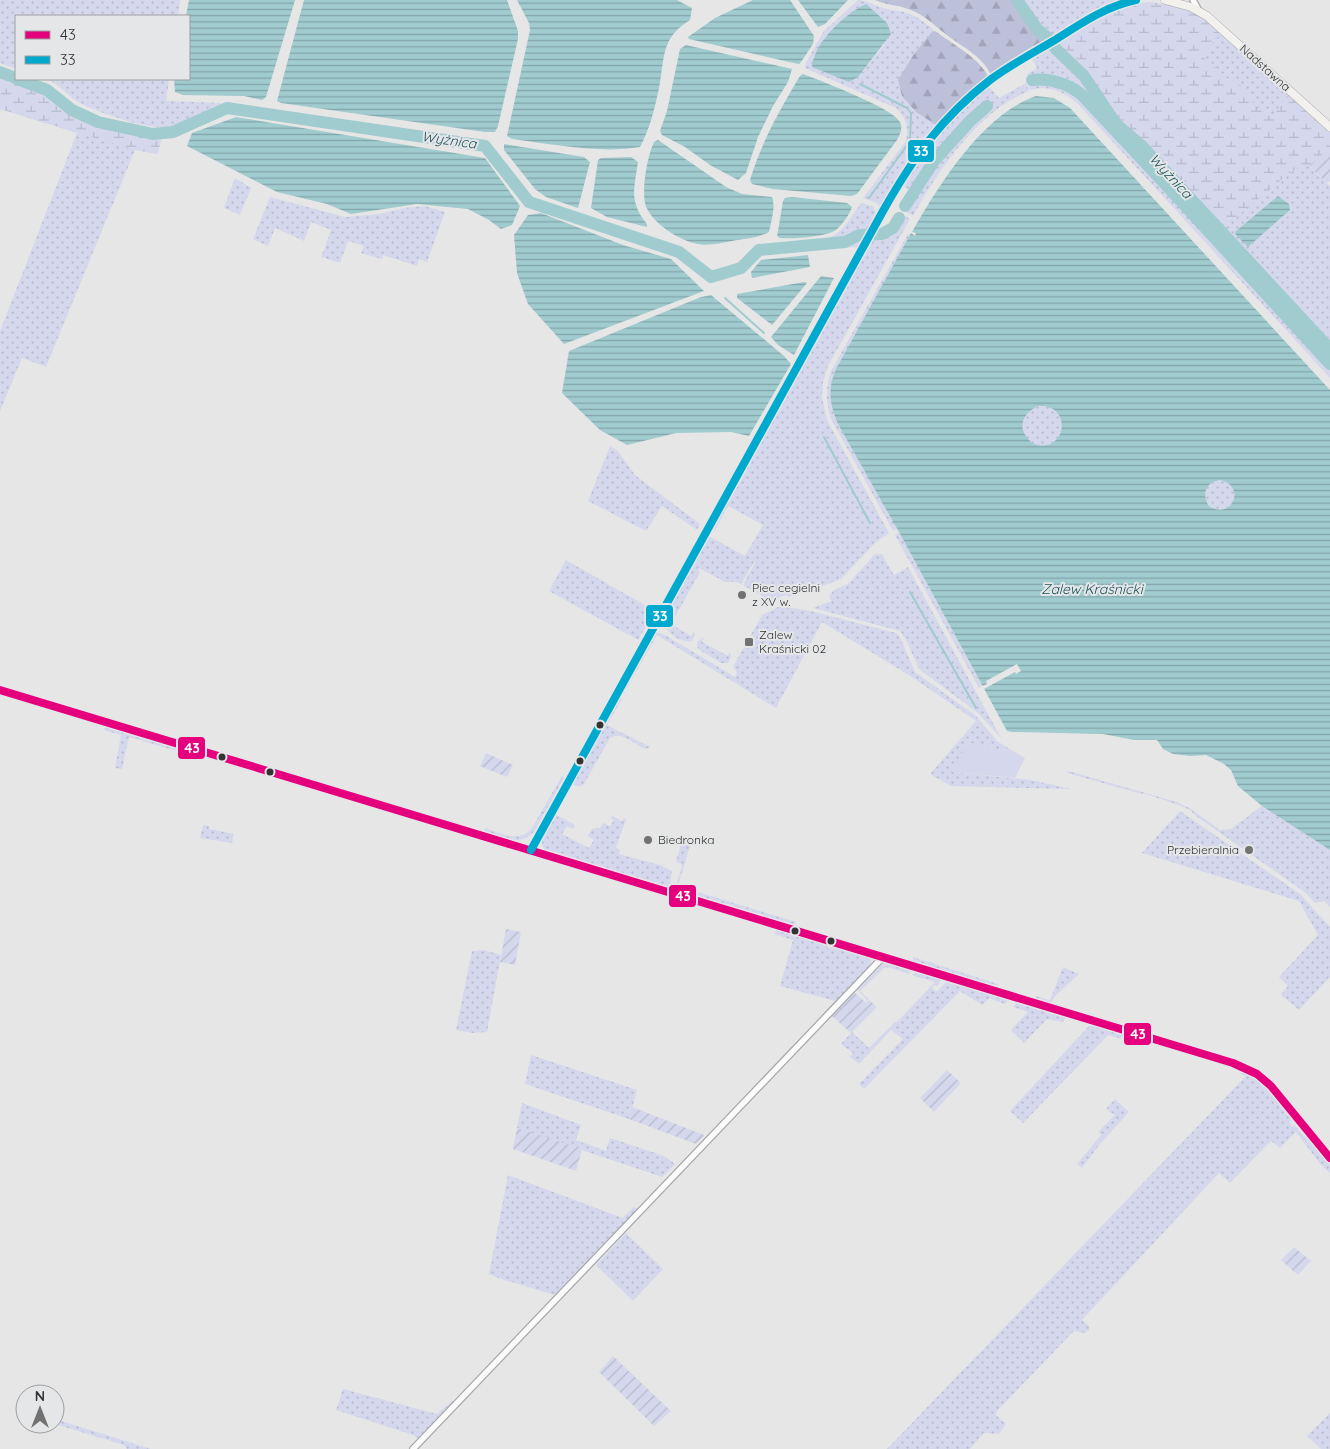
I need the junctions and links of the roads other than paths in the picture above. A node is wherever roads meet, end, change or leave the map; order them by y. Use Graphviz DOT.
graph roads {
  1 [pos="1136,0"];
  2 [pos="1166,0"];
  3 [pos="1193,0"];
  4 [pos="1199,10"];
  5 [pos="1330,127"];
  6 [pos="0,690"];
  7 [pos="531,850"];
  8 [pos="883,958"];
  9 [pos="1329,1158"];
  10 [pos="413,1449"];
  1 -- 7 [label="street"];
  2 -- 4 [label="street, Nadstawna"];
  3 -- 4 [label="street, Nadstawna"];
  4 -- 5 [label="street, Nadstawna"];
  6 -- 7 [label="street"];
  7 -- 8 [label="street"];
  8 -- 9 [label="street"];
  8 -- 10 [label="street"];
}
